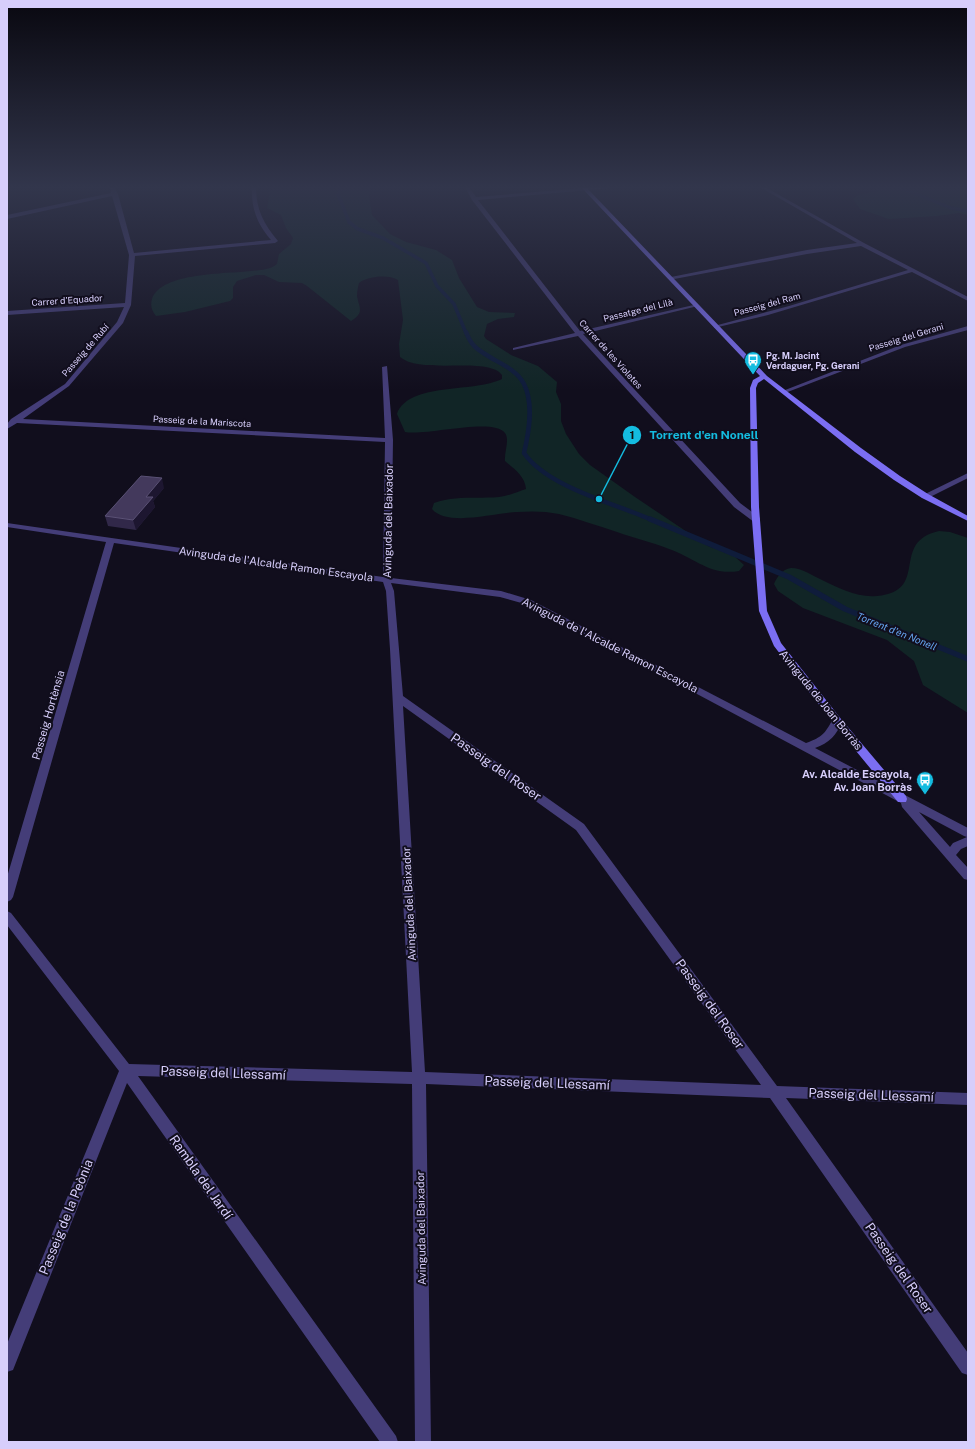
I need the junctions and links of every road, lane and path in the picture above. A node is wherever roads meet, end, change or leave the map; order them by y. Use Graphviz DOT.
graph roads {
  1 [pos="132,255"];
  2 [pos="136,255"];
  3 [pos="517,255"];
  4 [pos="647,255"];
  5 [pos="794,255"];
  6 [pos="883,255"];
  7 [pos="914,270"];
  8 [pos="670,279"];
  9 [pos="968,299"];
  10 [pos="128,305"];
  11 [pos="696,306"];
  12 [pos="7,313"];
  13 [pos="716,327"];
  14 [pos="968,328"];
  15 [pos="579,334"];
  16 [pos="515,349"];
  17 [pos="385,367"];
  18 [pos="765,377"];
  19 [pos="783,392"];
  20 [pos="14,421"];
  21 [pos="7,427"];
  22 [pos="389,440"];
  23 [pos="968,475"];
  24 [pos="925,496"];
  25 [pos="968,519"];
  26 [pos="757,520"];
  27 [pos="7,525"];
  28 [pos="111,540"];
  29 [pos="387,580"];
  30 [pos="397,697"];
  31 [pos="837,721"];
  32 [pos="806,747"];
  33 [pos="902,799"];
  34 [pos="968,833"];
  35 [pos="968,841"];
  36 [pos="950,854"];
  37 [pos="968,876"];
  38 [pos="7,897"];
  39 [pos="7,916"];
  40 [pos="126,1070"];
  41 [pos="419,1078"];
  42 [pos="774,1092"];
  43 [pos="968,1099"];
  44 [pos="7,1364"];
  45 [pos="968,1367"];
  46 [pos="390,1442"];
  47 [pos="424,1442"];
  1 -- 2 [label="street"];
  1 -- 10 [label="street, Passeig de Rubí"];
  3 -- 15 [label="street, Carrer de les Violetes"];
  4 -- 8 [label="street"];
  5 -- 8 [label="street"];
  6 -- 7 [label="street"];
  7 -- 9 [label="street"];
  7 -- 13 [label="street, Passeig del Ram"];
  8 -- 11 [label="street"];
  10 -- 12 [label="street, Carrer d'Equador"];
  10 -- 20 [label="street, Passeig de Rubí"];
  11 -- 13 [label="street"];
  11 -- 15 [label="street, Passatge del Lilà"];
  13 -- 18 [label="street"];
  14 -- 19 [label="street, Passeig del Gerani"];
  15 -- 16 [label="street, Passatge del Lilà"];
  15 -- 26 [label="street, Carrer de les Violetes"];
  17 -- 22 [label="street, Avinguda del Baixador"];
  18 -- 19 [label="street"];
  18 -- 26 [label="street, Avinguda de Joan Borràs"];
  19 -- 24 [label="street"];
  20 -- 21 [label="street, Passeig de Rubí"];
  20 -- 22 [label="street, Passeig de la Mariscota"];
  22 -- 29 [label="street, Avinguda del Baixador"];
  23 -- 24 [label="street"];
  24 -- 25 [label="street"];
  26 -- 31 [label="street, Avinguda de Joan Borràs"];
  27 -- 28 [label="street, Avinguda de l'Alcalde Ramon Escayola"];
  28 -- 29 [label="street, Avinguda de l'Alcalde Ramon Escayola"];
  28 -- 38 [label="street, Passeig Hortènsia"];
  29 -- 30 [label="street, Avinguda del Baixador"];
  29 -- 32 [label="street, Avinguda de l'Alcalde Ramon Escayola"];
  30 -- 41 [label="street, Avinguda del Baixador"];
  30 -- 42 [label="street, Passeig del Roser"];
  31 -- 32 [label="street"];
  31 -- 33 [label="street, Avinguda de Joan Borràs"];
  32 -- 33 [label="street, Avinguda de l'Alcalde Ramon Escayola"];
  33 -- 34 [label="street, Avinguda de l'Alcalde Ramon Escayola"];
  33 -- 36 [label="street, Avinguda de Joan Borràs"];
  35 -- 36 [label="street"];
  36 -- 37 [label="street, Avinguda de Joan Borràs"];
  39 -- 40 [label="street, Rambla del Jardí"];
  40 -- 41 [label="street, Passeig del Llessamí"];
  40 -- 44 [label="street, Passeig de la Peònia"];
  40 -- 46 [label="street, Rambla del Jardí"];
  41 -- 42 [label="street, Passeig del Llessamí"];
  41 -- 47 [label="street, Avinguda del Baixador"];
  42 -- 43 [label="street, Passeig del Llessamí"];
  42 -- 45 [label="street, Passeig del Roser"];
}
